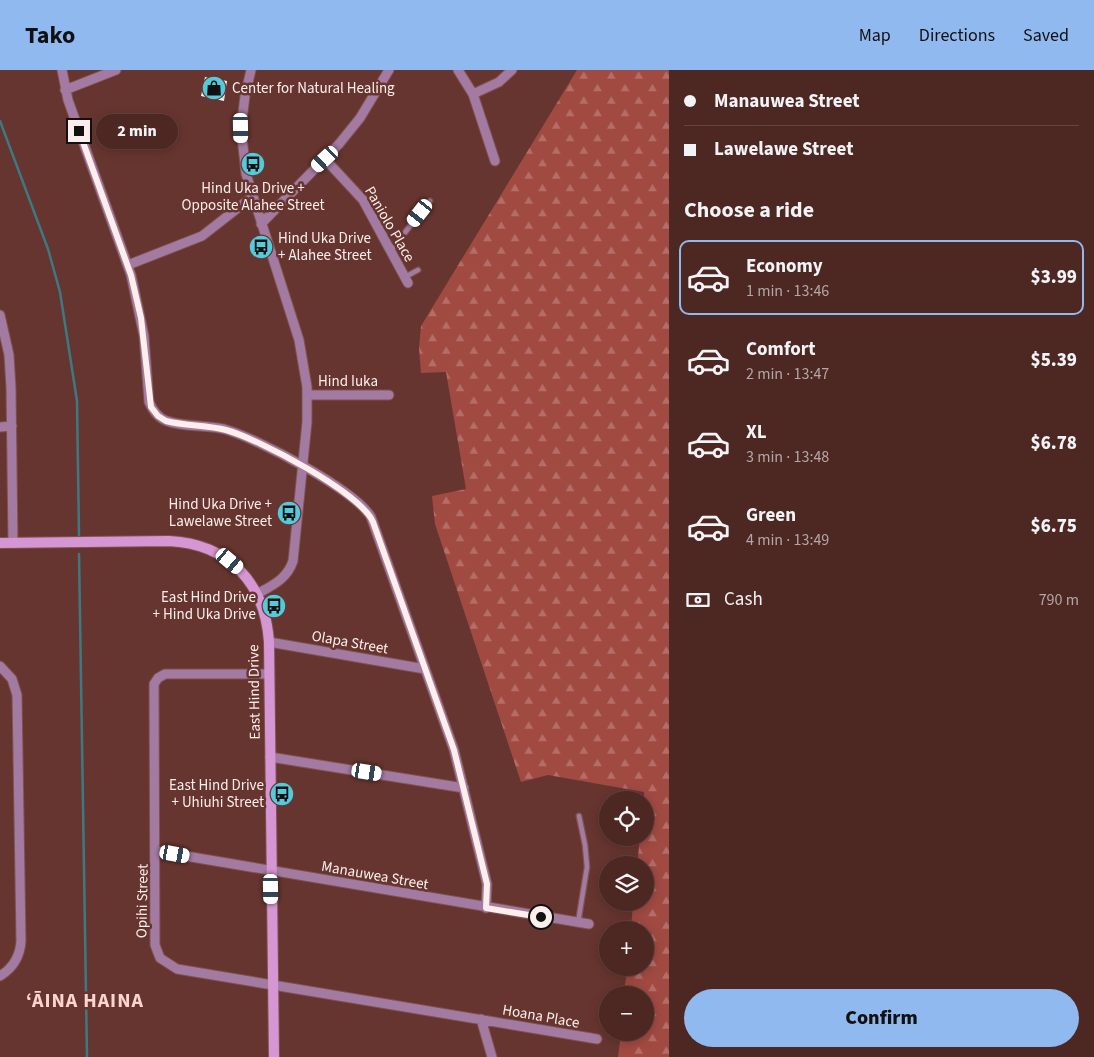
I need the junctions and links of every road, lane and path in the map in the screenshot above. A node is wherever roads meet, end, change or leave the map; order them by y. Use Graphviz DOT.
graph roads {
  1 [pos="62,70"];
  2 [pos="116,70"];
  3 [pos="389,70"];
  4 [pos="458,70"];
  5 [pos="512,70"];
  6 [pos="248,71"];
  7 [pos="65,90"];
  8 [pos="473,94"];
  9 [pos="325,159"];
  10 [pos="495,161"];
  11 [pos="252,197"];
  12 [pos="430,201"];
  13 [pos="261,224"];
  14 [pos="391,250"];
  15 [pos="128,265"];
  16 [pos="418,270"];
  17 [pos="407,280"];
  18 [pos="0,315"];
  19 [pos="307,395"];
  20 [pos="389,395"];
  21 [pos="12,426"];
  22 [pos="0,427"];
  23 [pos="303,467"];
  24 [pos="0,543"];
  25 [pos="13,543"];
  26 [pos="257,594"];
  27 [pos="269,642"];
  28 [pos="0,666"];
  29 [pos="426,669"];
  30 [pos="268,674"];
  31 [pos="270,756"];
  32 [pos="464,788"];
  33 [pos="578,816"];
  34 [pos="156,851"];
  35 [pos="271,870"];
  36 [pos="486,908"];
  37 [pos="578,922"];
  38 [pos="589,924"];
  39 [pos="0,976"];
  40 [pos="272,984"];
  41 [pos="481,1019"];
  42 [pos="597,1039"];
  43 [pos="274,1057"];
  44 [pos="492,1057"];
  1 -- 7 [label="street"];
  2 -- 7 [label="street"];
  3 -- 9 [label="street"];
  4 -- 8 [label="street"];
  5 -- 8 [label="street"];
  6 -- 11 [label="street"];
  7 -- 15 [label="street"];
  8 -- 10 [label="street"];
  9 -- 13 [label="street"];
  9 -- 14 [label="street, Paniolo Place"];
  11 -- 13 [label="street"];
  11 -- 15 [label="street"];
  12 -- 14 [label="lane"];
  13 -- 19 [label="street"];
  14 -- 17 [label="street, Paniolo Place"];
  15 -- 23 [label="street"];
  16 -- 17 [label="lane"];
  18 -- 21 [label="street"];
  19 -- 20 [label="street, Hind Iuka"];
  19 -- 23 [label="street"];
  21 -- 22 [label="street"];
  21 -- 25 [label="street"];
  23 -- 26 [label="street"];
  23 -- 29 [label="street"];
  24 -- 25 [label="street, East Hind Drive"];
  25 -- 26 [label="street, East Hind Drive"];
  26 -- 27 [label="street, East Hind Drive"];
  27 -- 29 [label="street, Olapa Street"];
  27 -- 30 [label="street, East Hind Drive"];
  28 -- 39 [label="street"];
  29 -- 32 [label="street"];
  30 -- 31 [label="street, East Hind Drive"];
  30 -- 34 [label="street, Opihi Street"];
  31 -- 32 [label="street"];
  31 -- 35 [label="street, East Hind Drive"];
  32 -- 36 [label="street"];
  33 -- 37 [label="lane"];
  34 -- 35 [label="street, Manauwea Street"];
  34 -- 40 [label="street, Opihi Street"];
  35 -- 36 [label="street, Manauwea Street"];
  35 -- 40 [label="street, East Hind Drive"];
  36 -- 37 [label="street, Manauwea Street"];
  37 -- 38 [label="street, Manauwea Street"];
  40 -- 41 [label="street, Opihi Street"];
  40 -- 43 [label="street, East Hind Drive"];
  41 -- 42 [label="street, Hoana Place"];
  41 -- 44 [label="street"];
}
